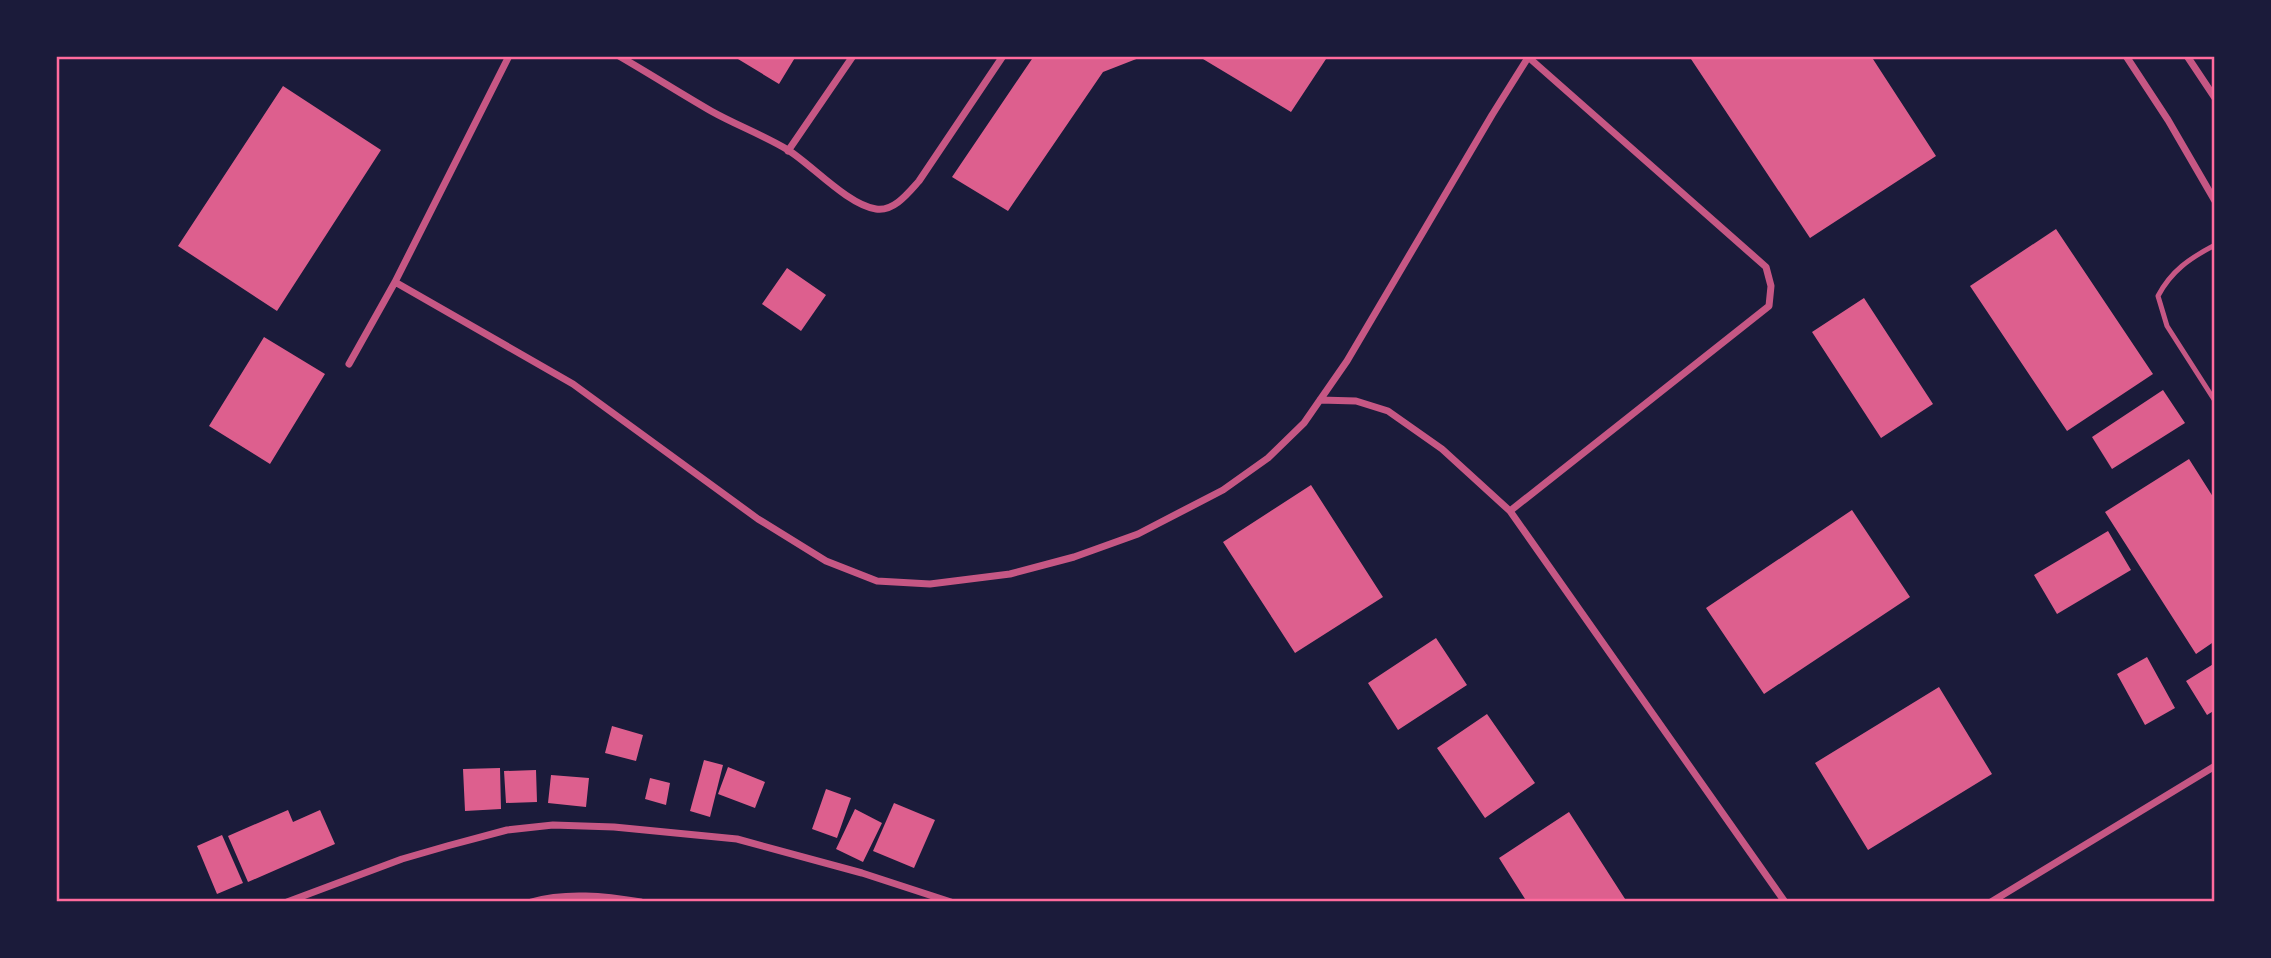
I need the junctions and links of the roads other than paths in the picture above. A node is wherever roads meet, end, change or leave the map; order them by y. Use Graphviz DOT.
graph roads {
  1 [pos="509,56"];
  2 [pos="619,56"];
  3 [pos="853,56"];
  4 [pos="1003,56"];
  5 [pos="1528,56"];
  6 [pos="2126,56"];
  7 [pos="2187,56"];
  8 [pos="2215,98"];
  9 [pos="789,151"];
  10 [pos="2215,201"];
  11 [pos="2215,245"];
  12 [pos="394,282"];
  13 [pos="349,365"];
  14 [pos="1320,400"];
  15 [pos="2215,401"];
  16 [pos="1510,511"];
  17 [pos="2215,766"];
  18 [pos="287,902"];
  19 [pos="531,902"];
  20 [pos="641,902"];
  21 [pos="951,902"];
  22 [pos="1784,902"];
  23 [pos="1992,902"];
  1 -- 12 [label="street"];
  2 -- 9 [label="street"];
  3 -- 9 [label="street"];
  4 -- 9 [label="street"];
  5 -- 14 [label="street"];
  5 -- 16 [label="street"];
  6 -- 10 [label="street"];
  7 -- 8 [label="street"];
  11 -- 15 [label="lane"];
  12 -- 13 [label="street"];
  12 -- 14 [label="street"];
  14 -- 16 [label="street"];
  16 -- 22 [label="street"];
  17 -- 23 [label="street"];
  18 -- 21 [label="street"];
  19 -- 20 [label="street"];
}
